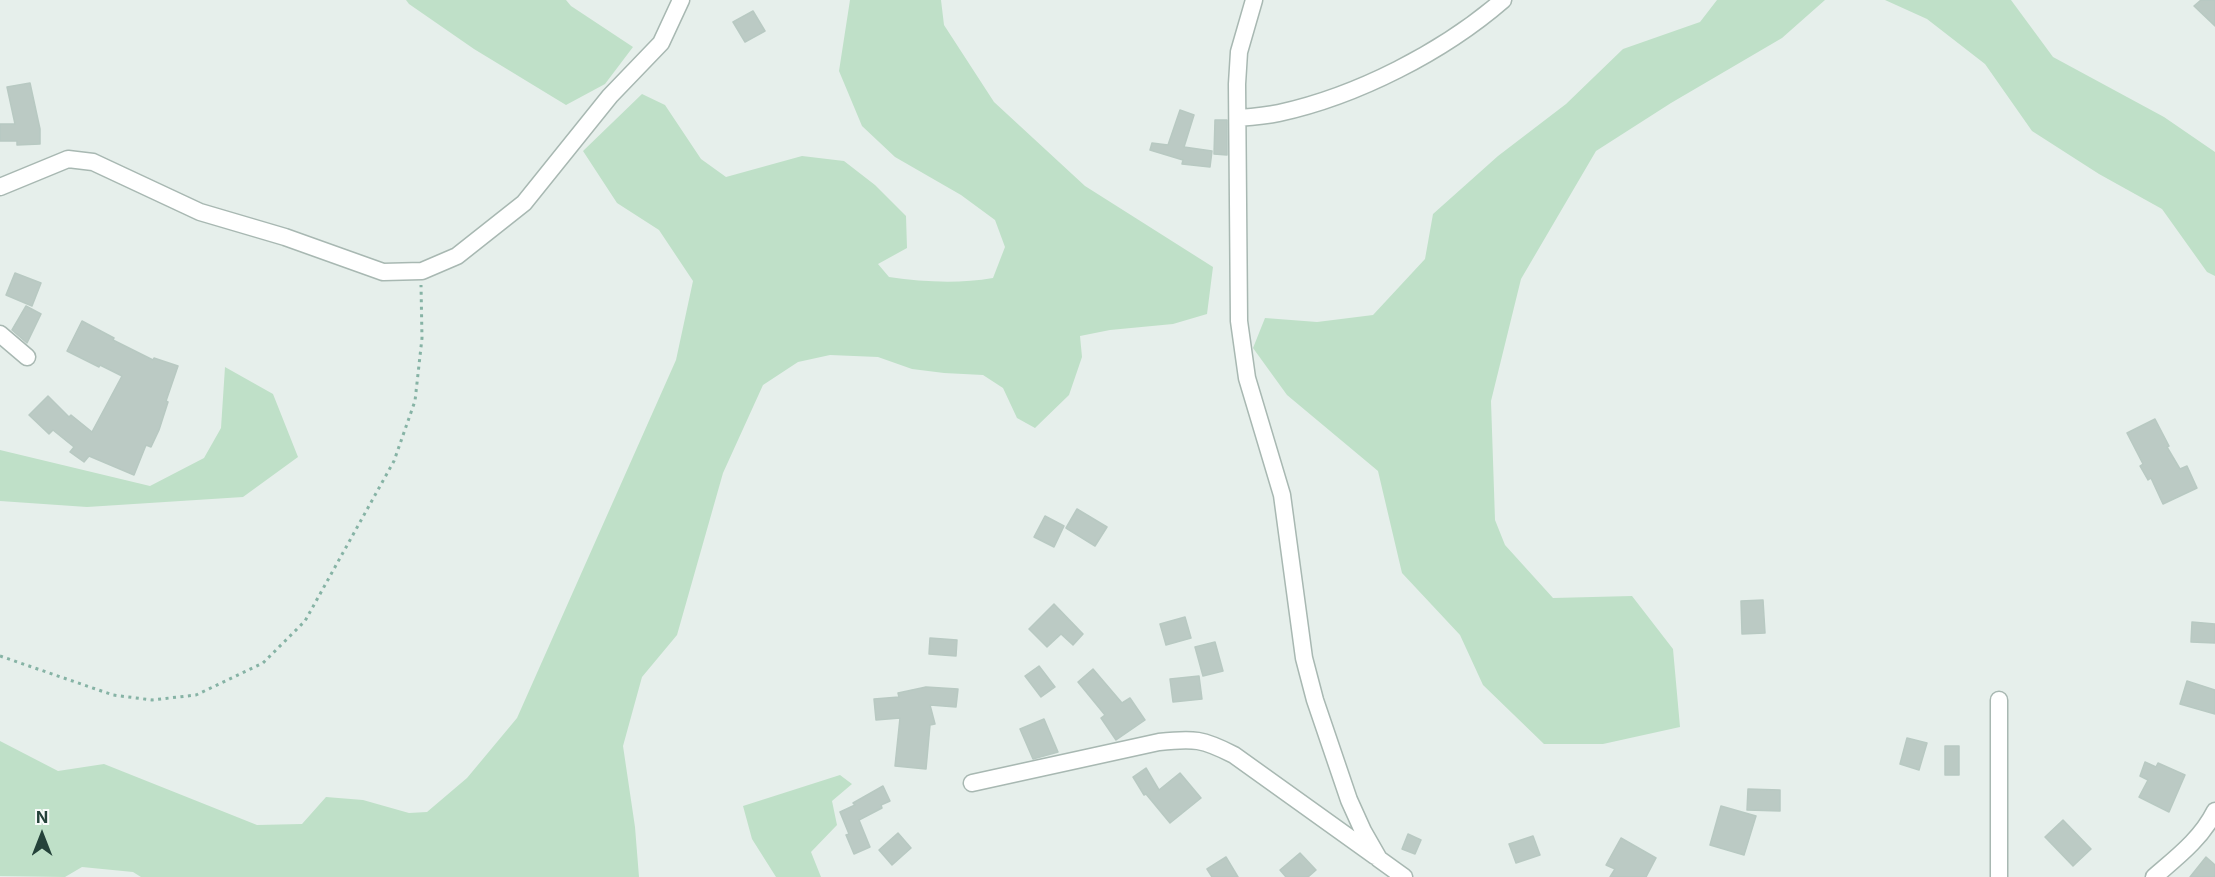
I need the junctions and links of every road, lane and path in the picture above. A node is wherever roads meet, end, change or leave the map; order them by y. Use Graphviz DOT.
graph roads {
  1 [pos="681,0"];
  2 [pos="1254,0"];
  3 [pos="1503,0"];
  4 [pos="1238,118"];
  5 [pos="0,187"];
  6 [pos="422,271"];
  7 [pos="0,334"];
  8 [pos="27,357"];
  9 [pos="0,656"];
  10 [pos="1999,700"];
  11 [pos="972,783"];
  12 [pos="2215,811"];
  13 [pos="1379,859"];
  14 [pos="1404,877"];
  15 [pos="1999,877"];
  16 [pos="2154,877"];
  1 -- 6 [label="street"];
  2 -- 4 [label="street"];
  3 -- 4 [label="street"];
  4 -- 13 [label="street"];
  5 -- 6 [label="street"];
  6 -- 9 [label="path"];
  7 -- 8 [label="street"];
  10 -- 15 [label="street"];
  11 -- 13 [label="street"];
  12 -- 16 [label="street"];
  13 -- 14 [label="street"];
}
